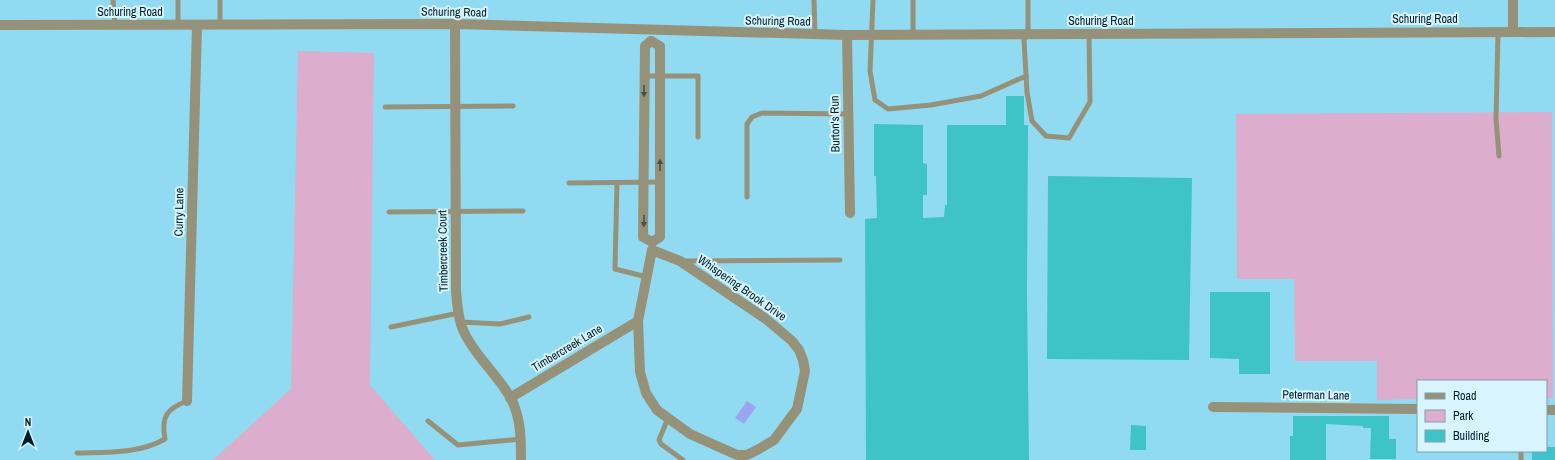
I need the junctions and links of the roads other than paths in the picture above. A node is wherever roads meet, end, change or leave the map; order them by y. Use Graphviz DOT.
graph roads {
  1 [pos="113,0"];
  2 [pos="178,0"];
  3 [pos="220,0"];
  4 [pos="814,0"];
  5 [pos="872,0"];
  6 [pos="913,0"];
  7 [pos="1028,0"];
  8 [pos="1513,0"];
  9 [pos="455,24"];
  10 [pos="0,25"];
  11 [pos="115,25"];
  12 [pos="178,25"];
  13 [pos="197,25"];
  14 [pos="220,25"];
  15 [pos="652,30"];
  16 [pos="1498,32"];
  17 [pos="1513,32"];
  18 [pos="1555,32"];
  19 [pos="815,34"];
  20 [pos="1028,34"];
  21 [pos="1089,34"];
  22 [pos="847,35"];
  23 [pos="872,35"];
  24 [pos="913,35"];
  25 [pos="652,41"];
  26 [pos="644,76"];
  27 [pos="660,76"];
  28 [pos="1026,76"];
  29 [pos="513,106"];
  30 [pos="385,107"];
  31 [pos="454,107"];
  32 [pos="848,114"];
  33 [pos="698,137"];
  34 [pos="1499,156"];
  35 [pos="660,182"];
  36 [pos="569,183"];
  37 [pos="617,183"];
  38 [pos="644,183"];
  39 [pos="747,197"];
  40 [pos="522,211"];
  41 [pos="389,212"];
  42 [pos="455,212"];
  43 [pos="850,213"];
  44 [pos="652,246"];
  45 [pos="840,260"];
  46 [pos="680,261"];
  47 [pos="647,277"];
  48 [pos="529,316"];
  49 [pos="460,317"];
  50 [pos="638,321"];
  51 [pos="391,327"];
  52 [pos="510,398"];
  53 [pos="187,401"];
  54 [pos="1213,407"];
  55 [pos="1417,409"];
  56 [pos="668,418"];
  57 [pos="428,421"];
  58 [pos="521,439"];
  59 [pos="77,453"];
  60 [pos="750,457"];
  61 [pos="521,460"];
  62 [pos="683,460"];
  1 -- 11 [label="lane"];
  2 -- 12 [label="lane"];
  3 -- 14 [label="lane"];
  4 -- 19 [label="lane"];
  5 -- 23 [label="lane"];
  6 -- 24 [label="lane"];
  7 -- 20 [label="lane"];
  8 -- 17 [label="street"];
  9 -- 14 [label="street, Schuring Road"];
  9 -- 15 [label="street, Schuring Road"];
  9 -- 31 [label="street, Timbercreek Court"];
  10 -- 11 [label="street, Schuring Road"];
  11 -- 12 [label="street, Schuring Road"];
  12 -- 13 [label="street, Schuring Road"];
  13 -- 14 [label="street, Schuring Road"];
  13 -- 53 [label="street, Curry Lane"];
  15 -- 19 [label="street, Schuring Road"];
  15 -- 25 [label="street, Whispering Brook Drive"];
  16 -- 17 [label="street, Schuring Road"];
  16 -- 21 [label="street, Schuring Road"];
  16 -- 34 [label="lane"];
  17 -- 18 [label="street, Schuring Road"];
  19 -- 22 [label="street, Schuring Road"];
  20 -- 21 [label="street, Schuring Road"];
  20 -- 24 [label="street, Schuring Road"];
  20 -- 28 [label="lane"];
  21 -- 28 [label="lane"];
  22 -- 23 [label="street, Schuring Road"];
  22 -- 32 [label="street, Burton's Run"];
  23 -- 24 [label="street, Schuring Road"];
  23 -- 28 [label="lane"];
  25 -- 26 [label="street, Whispering Brook Drive"];
  25 -- 27 [label="street, Whispering Brook Drive"];
  26 -- 27 [label="lane"];
  26 -- 38 [label="street, Whispering Brook Drive, one-way"];
  27 -- 33 [label="lane"];
  35 -- 27 [label="street, Whispering Brook Drive, one-way"];
  29 -- 31 [label="lane"];
  30 -- 31 [label="lane"];
  31 -- 42 [label="street, Timbercreek Court"];
  32 -- 39 [label="lane"];
  32 -- 43 [label="street, Burton's Run"];
  35 -- 38 [label="lane"];
  35 -- 44 [label="street, Whispering Brook Drive"];
  36 -- 37 [label="lane"];
  37 -- 38 [label="lane"];
  37 -- 47 [label="lane"];
  38 -- 44 [label="street, Whispering Brook Drive, one-way"];
  40 -- 42 [label="lane"];
  41 -- 42 [label="lane"];
  42 -- 49 [label="street, Timbercreek Court"];
  44 -- 46 [label="street, Whispering Brook Drive"];
  44 -- 47 [label="street, Whispering Brook Drive"];
  45 -- 46 [label="lane"];
  46 -- 60 [label="street, Whispering Brook Drive"];
  47 -- 50 [label="street, Whispering Brook Drive"];
  48 -- 49 [label="lane"];
  49 -- 51 [label="lane"];
  49 -- 52 [label="street, Timbercreek Court"];
  50 -- 52 [label="street, Timbercreek Lane"];
  50 -- 56 [label="street, Whispering Brook Drive"];
  52 -- 58 [label="street, Timbercreek Court"];
  53 -- 59 [label="lane"];
  54 -- 55 [label="street, Peterman Lane"];
  56 -- 60 [label="street, Whispering Brook Drive"];
  56 -- 62 [label="lane"];
  57 -- 58 [label="lane"];
  58 -- 61 [label="street, Timbercreek Court"];
}
